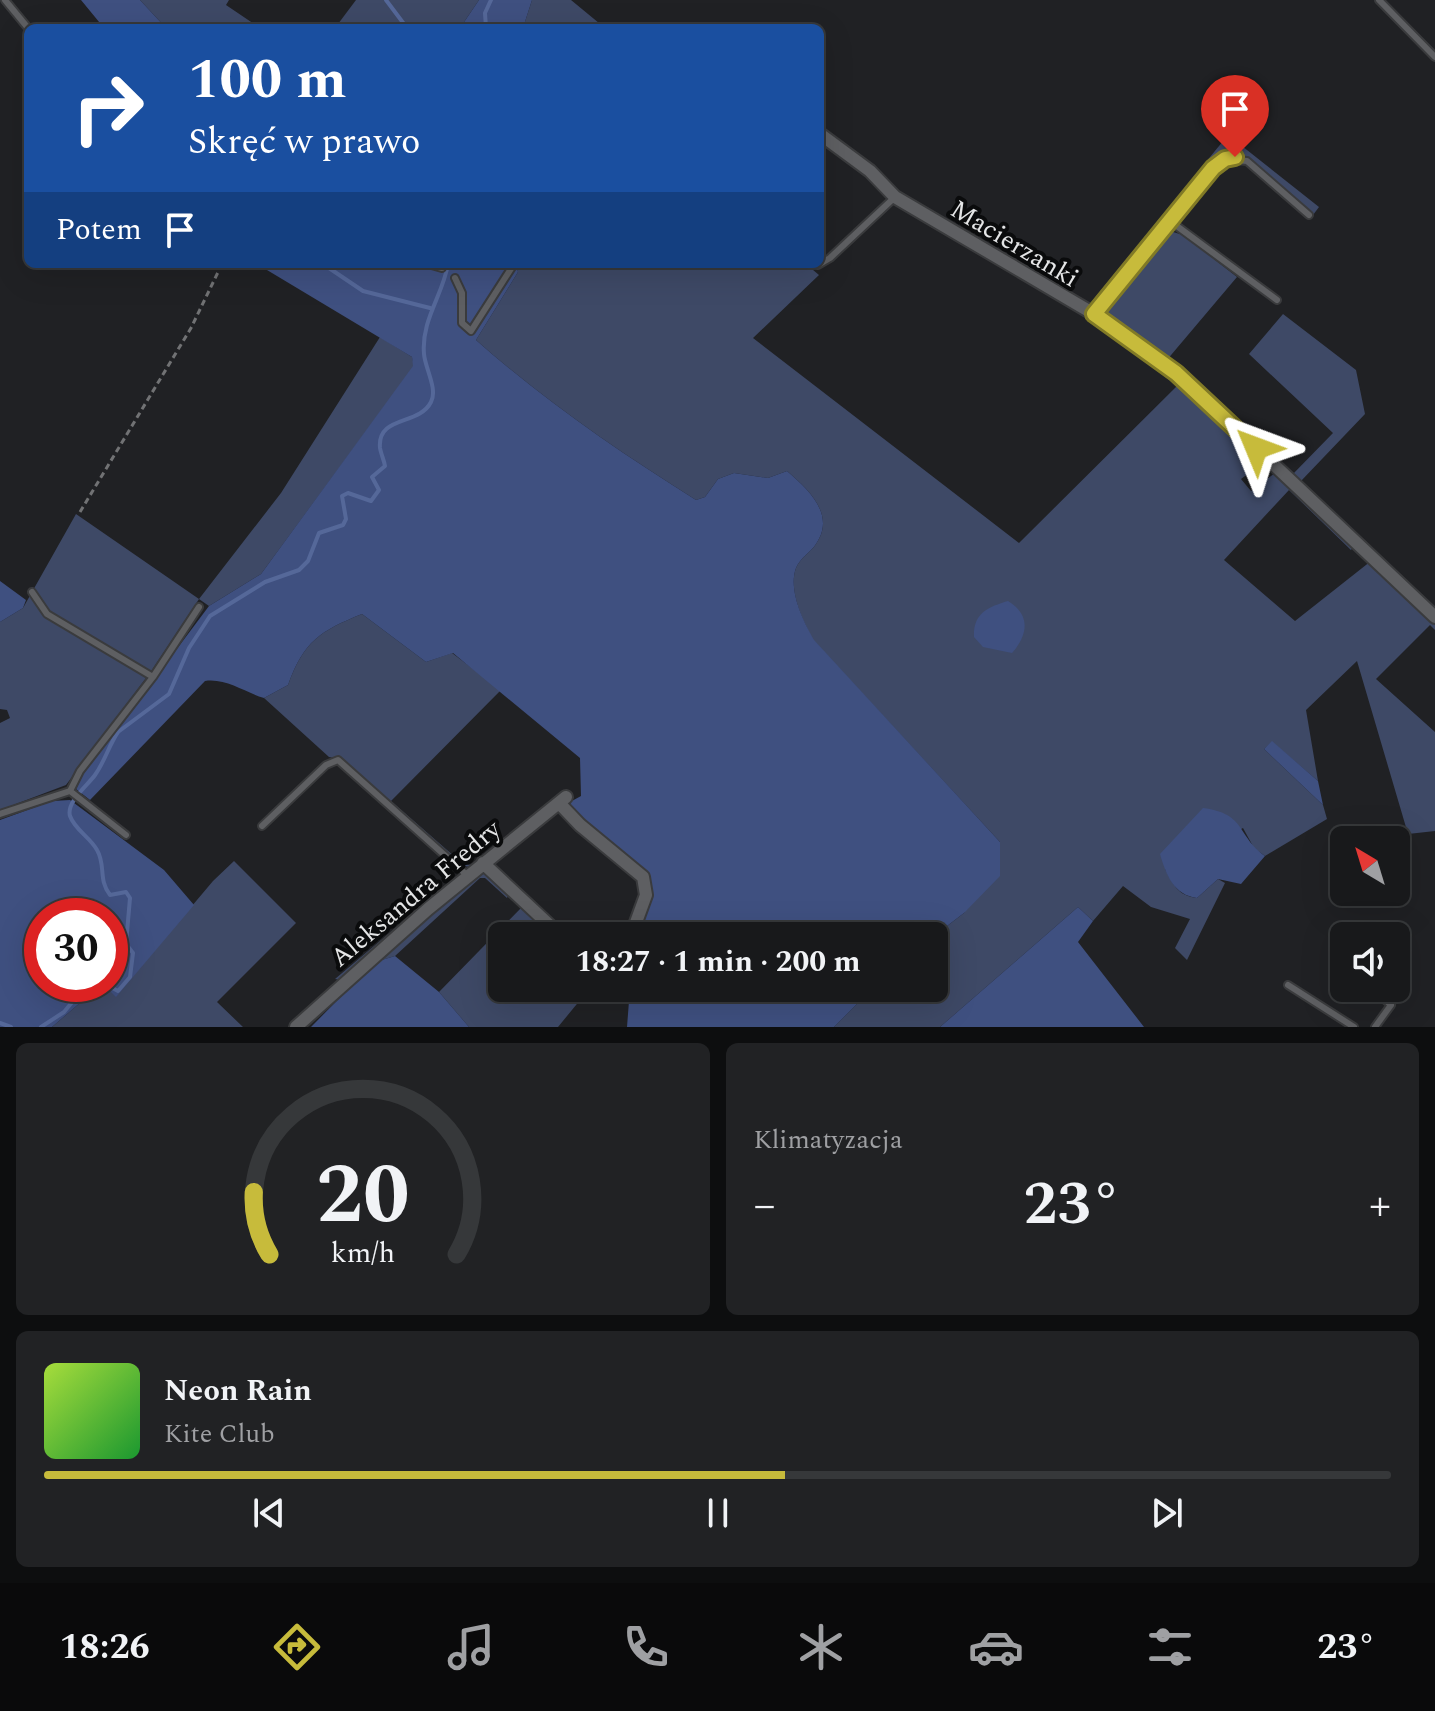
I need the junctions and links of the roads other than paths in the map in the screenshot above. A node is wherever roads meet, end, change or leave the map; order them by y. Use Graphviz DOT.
graph roads {
  1 [pos="5,0"];
  2 [pos="1379,0"];
  3 [pos="25,24"];
  4 [pos="1435,57"];
  5 [pos="824,137"];
  6 [pos="895,197"];
  7 [pos="1309,215"];
  8 [pos="1170,221"];
  9 [pos="824,262"];
  10 [pos="511,268"];
  11 [pos="455,278"];
  12 [pos="1277,300"];
  13 [pos="1094,314"];
  14 [pos="32,592"];
  15 [pos="199,607"];
  16 [pos="1434,613"];
  17 [pos="153,677"];
  18 [pos="73,793"];
  19 [pos="0,814"];
  20 [pos="262,826"];
  21 [pos="126,835"];
  22 [pos="483,863"];
  23 [pos="468,876"];
  24 [pos="546,922"];
  25 [pos="636,922"];
  26 [pos="1288,985"];
  27 [pos="1388,1002"];
  28 [pos="296,1027"];
  29 [pos="1354,1027"];
  30 [pos="1375,1027"];
  1 -- 3 [label="lane"];
  2 -- 4 [label="lane"];
  5 -- 6 [label="street, Macierzanki"];
  6 -- 9 [label="lane"];
  6 -- 13 [label="street, Macierzanki"];
  7 -- 8 [label="lane"];
  8 -- 12 [label="lane"];
  8 -- 13 [label="lane"];
  10 -- 11 [label="lane"];
  13 -- 16 [label="street, Macierzanki"];
  14 -- 17 [label="lane"];
  15 -- 17 [label="lane"];
  17 -- 18 [label="lane"];
  18 -- 19 [label="lane"];
  18 -- 21 [label="lane"];
  20 -- 23 [label="lane"];
  22 -- 23 [label="street, Aleksandra Fredry"];
  22 -- 24 [label="street"];
  22 -- 25 [label="street, Aleksandra Fredry"];
  23 -- 28 [label="street, Aleksandra Fredry"];
  26 -- 29 [label="lane"];
  27 -- 30 [label="lane"];
}
